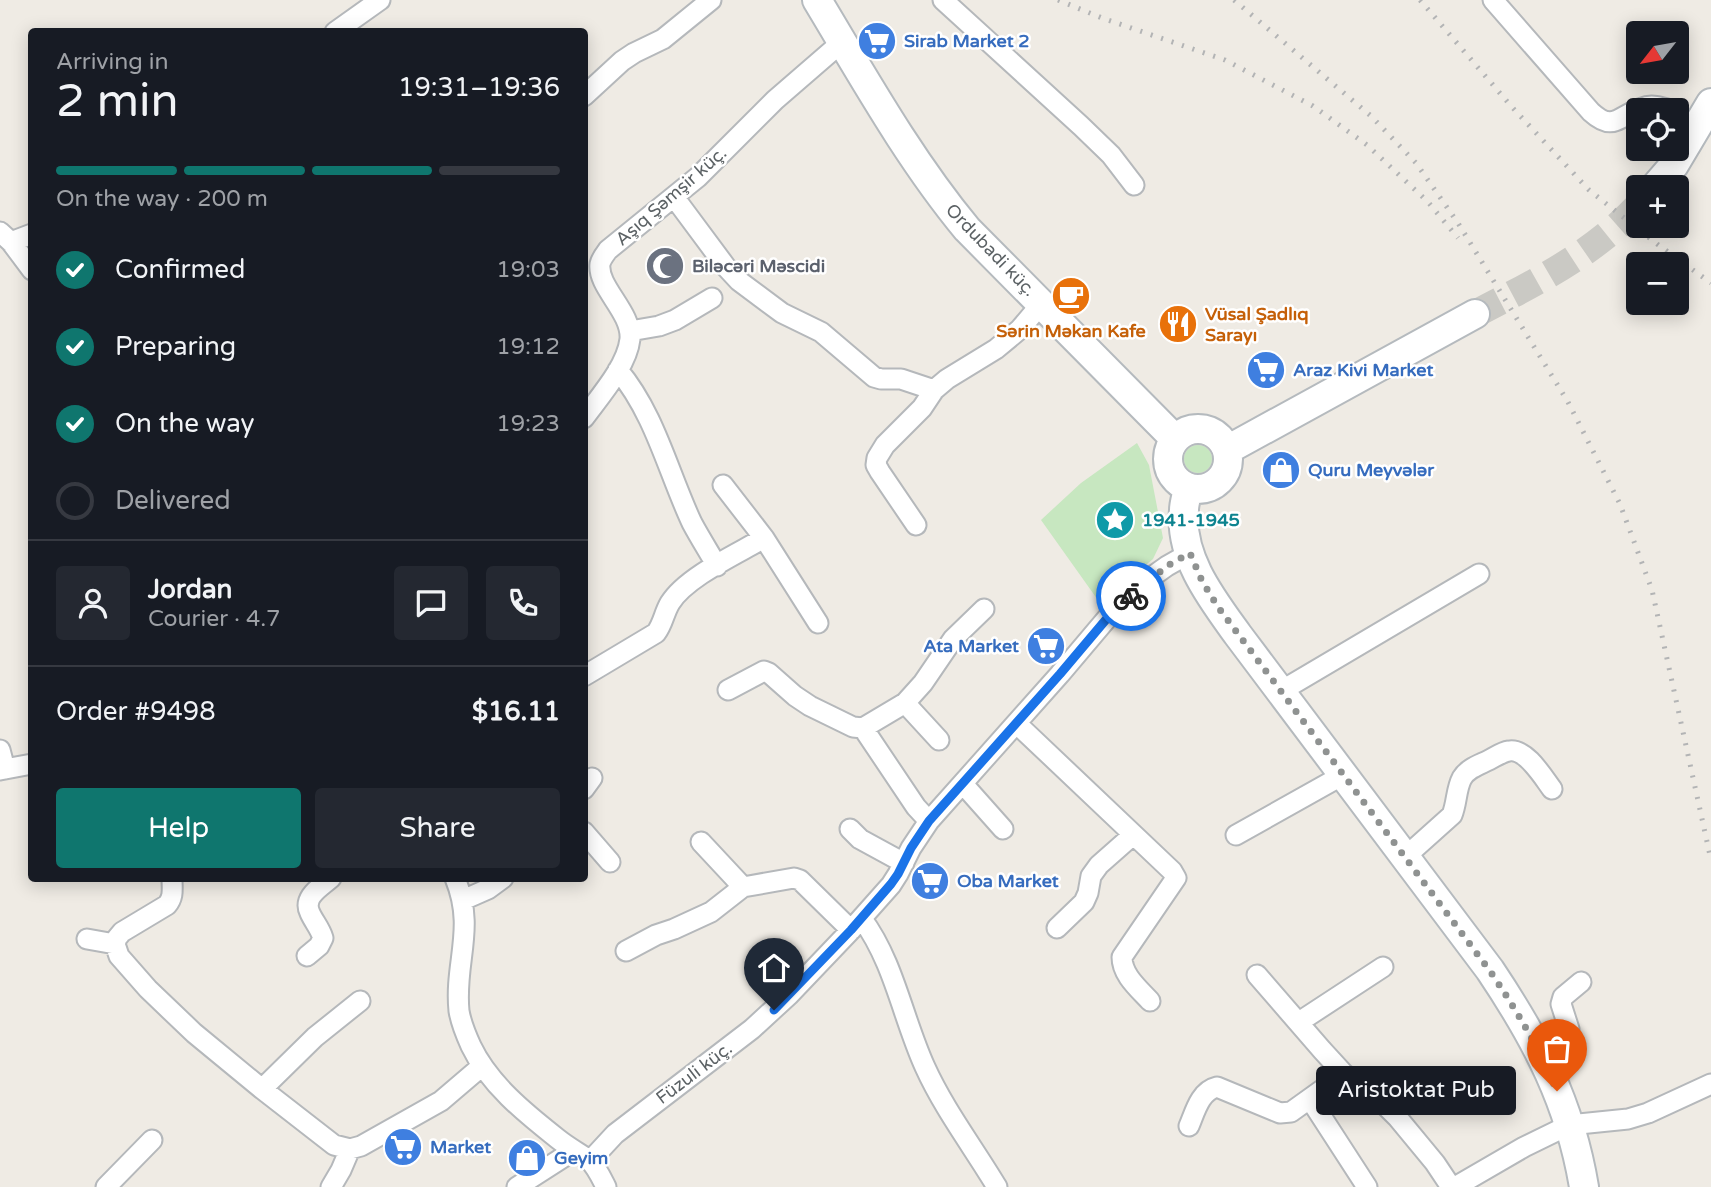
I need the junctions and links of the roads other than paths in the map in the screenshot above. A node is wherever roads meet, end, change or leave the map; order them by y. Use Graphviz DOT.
graph roads {
  1 [pos="380,0"];
  2 [pos="711,0"];
  3 [pos="817,0"];
  4 [pos="943,0"];
  5 [pos="1493,0"];
  6 [pos="341,28"];
  7 [pos="842,42"];
  8 [pos="588,92"];
  9 [pos="1695,114"];
  10 [pos="1626,115"];
  11 [pos="1665,175"];
  12 [pos="1134,185"];
  13 [pos="674,197"];
  14 [pos="28,234"];
  15 [pos="6,237"];
  16 [pos="28,265"];
  17 [pos="592,265"];
  18 [pos="712,298"];
  19 [pos="1042,303"];
  20 [pos="1475,314"];
  21 [pos="630,331"];
  22 [pos="618,370"];
  23 [pos="934,390"];
  24 [pos="588,412"];
  25 [pos="1175,439"];
  26 [pos="1227,450"];
  27 [pos="723,485"];
  28 [pos="1188,488"];
  29 [pos="916,525"];
  30 [pos="764,538"];
  31 [pos="1190,553"];
  32 [pos="717,566"];
  33 [pos="1479,574"];
  34 [pos="984,609"];
  35 [pos="818,623"];
  36 [pos="588,674"];
  37 [pos="729,690"];
  38 [pos="1281,691"];
  39 [pos="905,703"];
  40 [pos="1017,724"];
  41 [pos="863,728"];
  42 [pos="939,740"];
  43 [pos="2,763"];
  44 [pos="28,764"];
  45 [pos="1343,775"];
  46 [pos="963,784"];
  47 [pos="1552,789"];
  48 [pos="929,821"];
  49 [pos="850,829"];
  50 [pos="1003,829"];
  51 [pos="1133,835"];
  52 [pos="1236,835"];
  53 [pos="588,837"];
  54 [pos="701,842"];
  55 [pos="1404,858"];
  56 [pos="610,862"];
  57 [pos="904,863"];
  58 [pos="172,882"];
  59 [pos="326,882"];
  60 [pos="456,882"];
  61 [pos="498,882"];
  62 [pos="743,887"];
  63 [pos="463,900"];
  64 [pos="856,925"];
  65 [pos="1058,928"];
  66 [pos="87,939"];
  67 [pos="114,944"];
  68 [pos="626,951"];
  69 [pos="307,956"];
  70 [pos="1383,967"];
  71 [pos="1257,975"];
  72 [pos="1581,982"];
  73 [pos="360,1001"];
  74 [pos="1150,1001"];
  75 [pos="1299,1022"];
  76 [pos="1539,1050"];
  77 [pos="482,1066"];
  78 [pos="1344,1074"];
  79 [pos="1711,1084"];
  80 [pos="262,1089"];
  81 [pos="1310,1099"];
  82 [pos="1569,1125"];
  83 [pos="1189,1126"];
  84 [pos="152,1140"];
  85 [pos="350,1149"];
  86 [pos="573,1151"];
  87 [pos="590,1161"];
  88 [pos="106,1187"];
  89 [pos="331,1187"];
  90 [pos="517,1187"];
  91 [pos="606,1187"];
  92 [pos="997,1187"];
  93 [pos="1367,1187"];
  94 [pos="1453,1187"];
  95 [pos="1584,1187"];
  1 -- 6 [label="street"];
  2 -- 8 [label="street"];
  3 -- 7 [label="main road, Ordubadi küç."];
  4 -- 12 [label="street"];
  5 -- 10 [label="street"];
  7 -- 13 [label="street, Aşıq Şəmşir küç."];
  7 -- 19 [label="main road, Ordubadi küç."];
  9 -- 11 [label="main road"];
  13 -- 17 [label="street, Aşıq Şəmşir küç."];
  13 -- 23 [label="street"];
  14 -- 15 [label="street"];
  15 -- 16 [label="street"];
  17 -- 21 [label="street, Aşıq Şəmşir küç."];
  18 -- 21 [label="street"];
  19 -- 23 [label="street"];
  19 -- 25 [label="main road, Ordubadi küç."];
  20 -- 26 [label="main road"];
  21 -- 22 [label="street"];
  22 -- 24 [label="street"];
  22 -- 32 [label="street"];
  23 -- 29 [label="street"];
  25 -- 26 [label="main road"];
  25 -- 28 [label="main road"];
  26 -- 28 [label="main road"];
  27 -- 30 [label="street"];
  28 -- 31 [label="main road"];
  30 -- 32 [label="street"];
  30 -- 35 [label="street"];
  31 -- 38 [label="main road"];
  31 -- 40 [label="street, Füzuli küç."];
  32 -- 36 [label="street"];
  33 -- 38 [label="street"];
  34 -- 39 [label="street"];
  37 -- 41 [label="street"];
  38 -- 45 [label="main road"];
  39 -- 41 [label="street"];
  39 -- 42 [label="street"];
  40 -- 46 [label="street, Füzuli küç."];
  40 -- 51 [label="street"];
  41 -- 48 [label="street"];
  43 -- 44 [label="street"];
  45 -- 52 [label="street"];
  45 -- 55 [label="main road"];
  46 -- 48 [label="street, Füzuli küç."];
  46 -- 50 [label="street"];
  47 -- 55 [label="street"];
  48 -- 57 [label="street, Füzuli küç."];
  49 -- 57 [label="street"];
  51 -- 65 [label="street"];
  51 -- 74 [label="street"];
  53 -- 56 [label="street"];
  54 -- 62 [label="street"];
  55 -- 76 [label="main road"];
  57 -- 64 [label="street, Füzuli küç."];
  58 -- 67 [label="street"];
  59 -- 69 [label="street"];
  60 -- 63 [label="street"];
  61 -- 63 [label="street"];
  62 -- 64 [label="street"];
  62 -- 68 [label="street"];
  63 -- 77 [label="street"];
  64 -- 87 [label="street, Füzuli küç."];
  64 -- 92 [label="street"];
  66 -- 67 [label="street"];
  67 -- 80 [label="street"];
  70 -- 75 [label="street"];
  71 -- 75 [label="street"];
  72 -- 76 [label="street"];
  73 -- 80 [label="street"];
  75 -- 78 [label="street"];
  76 -- 82 [label="main road"];
  77 -- 85 [label="street"];
  77 -- 86 [label="street"];
  78 -- 81 [label="street"];
  78 -- 94 [label="street"];
  79 -- 82 [label="street"];
  80 -- 85 [label="street"];
  81 -- 83 [label="street"];
  81 -- 93 [label="street"];
  82 -- 94 [label="street"];
  82 -- 95 [label="main road"];
  84 -- 88 [label="street"];
  85 -- 89 [label="street"];
  86 -- 87 [label="street"];
  86 -- 90 [label="street"];
  87 -- 91 [label="street"];
}
